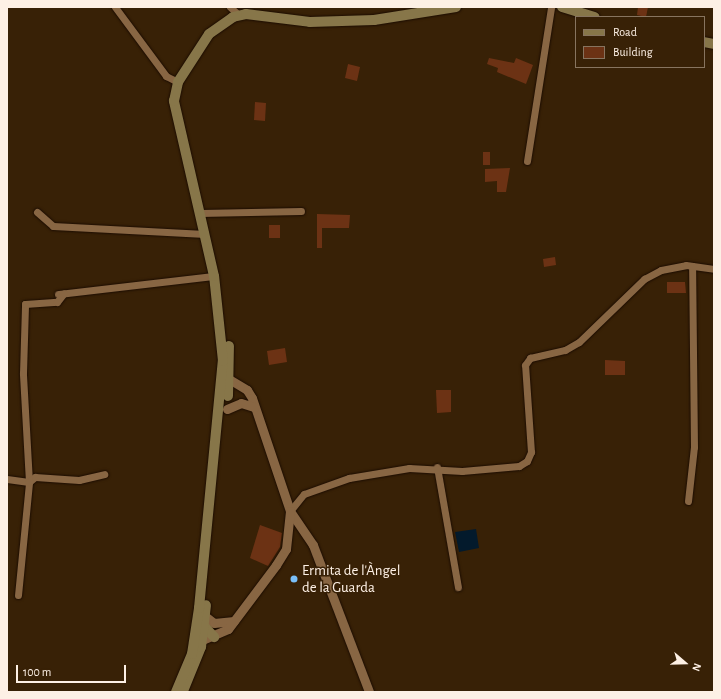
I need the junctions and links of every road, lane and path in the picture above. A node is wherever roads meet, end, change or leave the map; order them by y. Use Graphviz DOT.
graph roads {
  1 [pos="115,7"];
  2 [pos="230,7"];
  3 [pos="456,7"];
  4 [pos="551,7"];
  5 [pos="562,7"];
  6 [pos="239,15"];
  7 [pos="592,16"];
  8 [pos="178,82"];
  9 [pos="527,161"];
  10 [pos="301,211"];
  11 [pos="37,212"];
  12 [pos="200,213"];
  13 [pos="205,234"];
  14 [pos="692,266"];
  15 [pos="714,269"];
  16 [pos="214,276"];
  17 [pos="223,354"];
  18 [pos="234,382"];
  19 [pos="231,393"];
  20 [pos="250,405"];
  21 [pos="227,409"];
  22 [pos="214,467"];
  23 [pos="437,467"];
  24 [pos="104,474"];
  25 [pos="7,479"];
  26 [pos="29,482"];
  27 [pos="688,502"];
  28 [pos="290,511"];
  29 [pos="458,587"];
  30 [pos="18,595"];
  31 [pos="201,598"];
  32 [pos="205,616"];
  33 [pos="234,621"];
  34 [pos="214,623"];
  35 [pos="203,628"];
  36 [pos="214,637"];
  37 [pos="202,640"];
  38 [pos="179,691"];
  39 [pos="369,692"];
  1 -- 8 [label="street"];
  2 -- 6 [label="street"];
  3 -- 6 [label="main road"];
  4 -- 9 [label="street"];
  5 -- 7 [label="main road"];
  6 -- 8 [label="main road"];
  8 -- 12 [label="main road"];
  10 -- 12 [label="street"];
  11 -- 13 [label="street"];
  12 -- 13 [label="main road"];
  13 -- 16 [label="main road"];
  14 -- 15 [label="street"];
  14 -- 23 [label="street"];
  14 -- 27 [label="street"];
  16 -- 17 [label="main road"];
  16 -- 18 [label="main road"];
  16 -- 26 [label="street"];
  17 -- 19 [label="main road"];
  17 -- 22 [label="main road"];
  18 -- 19 [label="main road"];
  18 -- 20 [label="street"];
  19 -- 20 [label="street"];
  19 -- 21 [label="main road"];
  19 -- 22 [label="main road"];
  20 -- 21 [label="street"];
  20 -- 28 [label="street"];
  21 -- 32 [label="main road"];
  22 -- 31 [label="main road"];
  23 -- 28 [label="street"];
  23 -- 29 [label="street"];
  24 -- 26 [label="street"];
  25 -- 26 [label="street"];
  26 -- 30 [label="street"];
  28 -- 33 [label="street"];
  28 -- 39 [label="street"];
  31 -- 35 [label="main road"];
  31 -- 38 [label="main road"];
  32 -- 34 [label="street"];
  32 -- 35 [label="main road"];
  33 -- 34 [label="street"];
  33 -- 36 [label="street"];
  34 -- 35 [label="main road"];
  35 -- 36 [label="main road"];
  35 -- 37 [label="main road"];
  35 -- 38 [label="main road"];
  36 -- 37 [label="street"];
  37 -- 38 [label="main road"];
}
